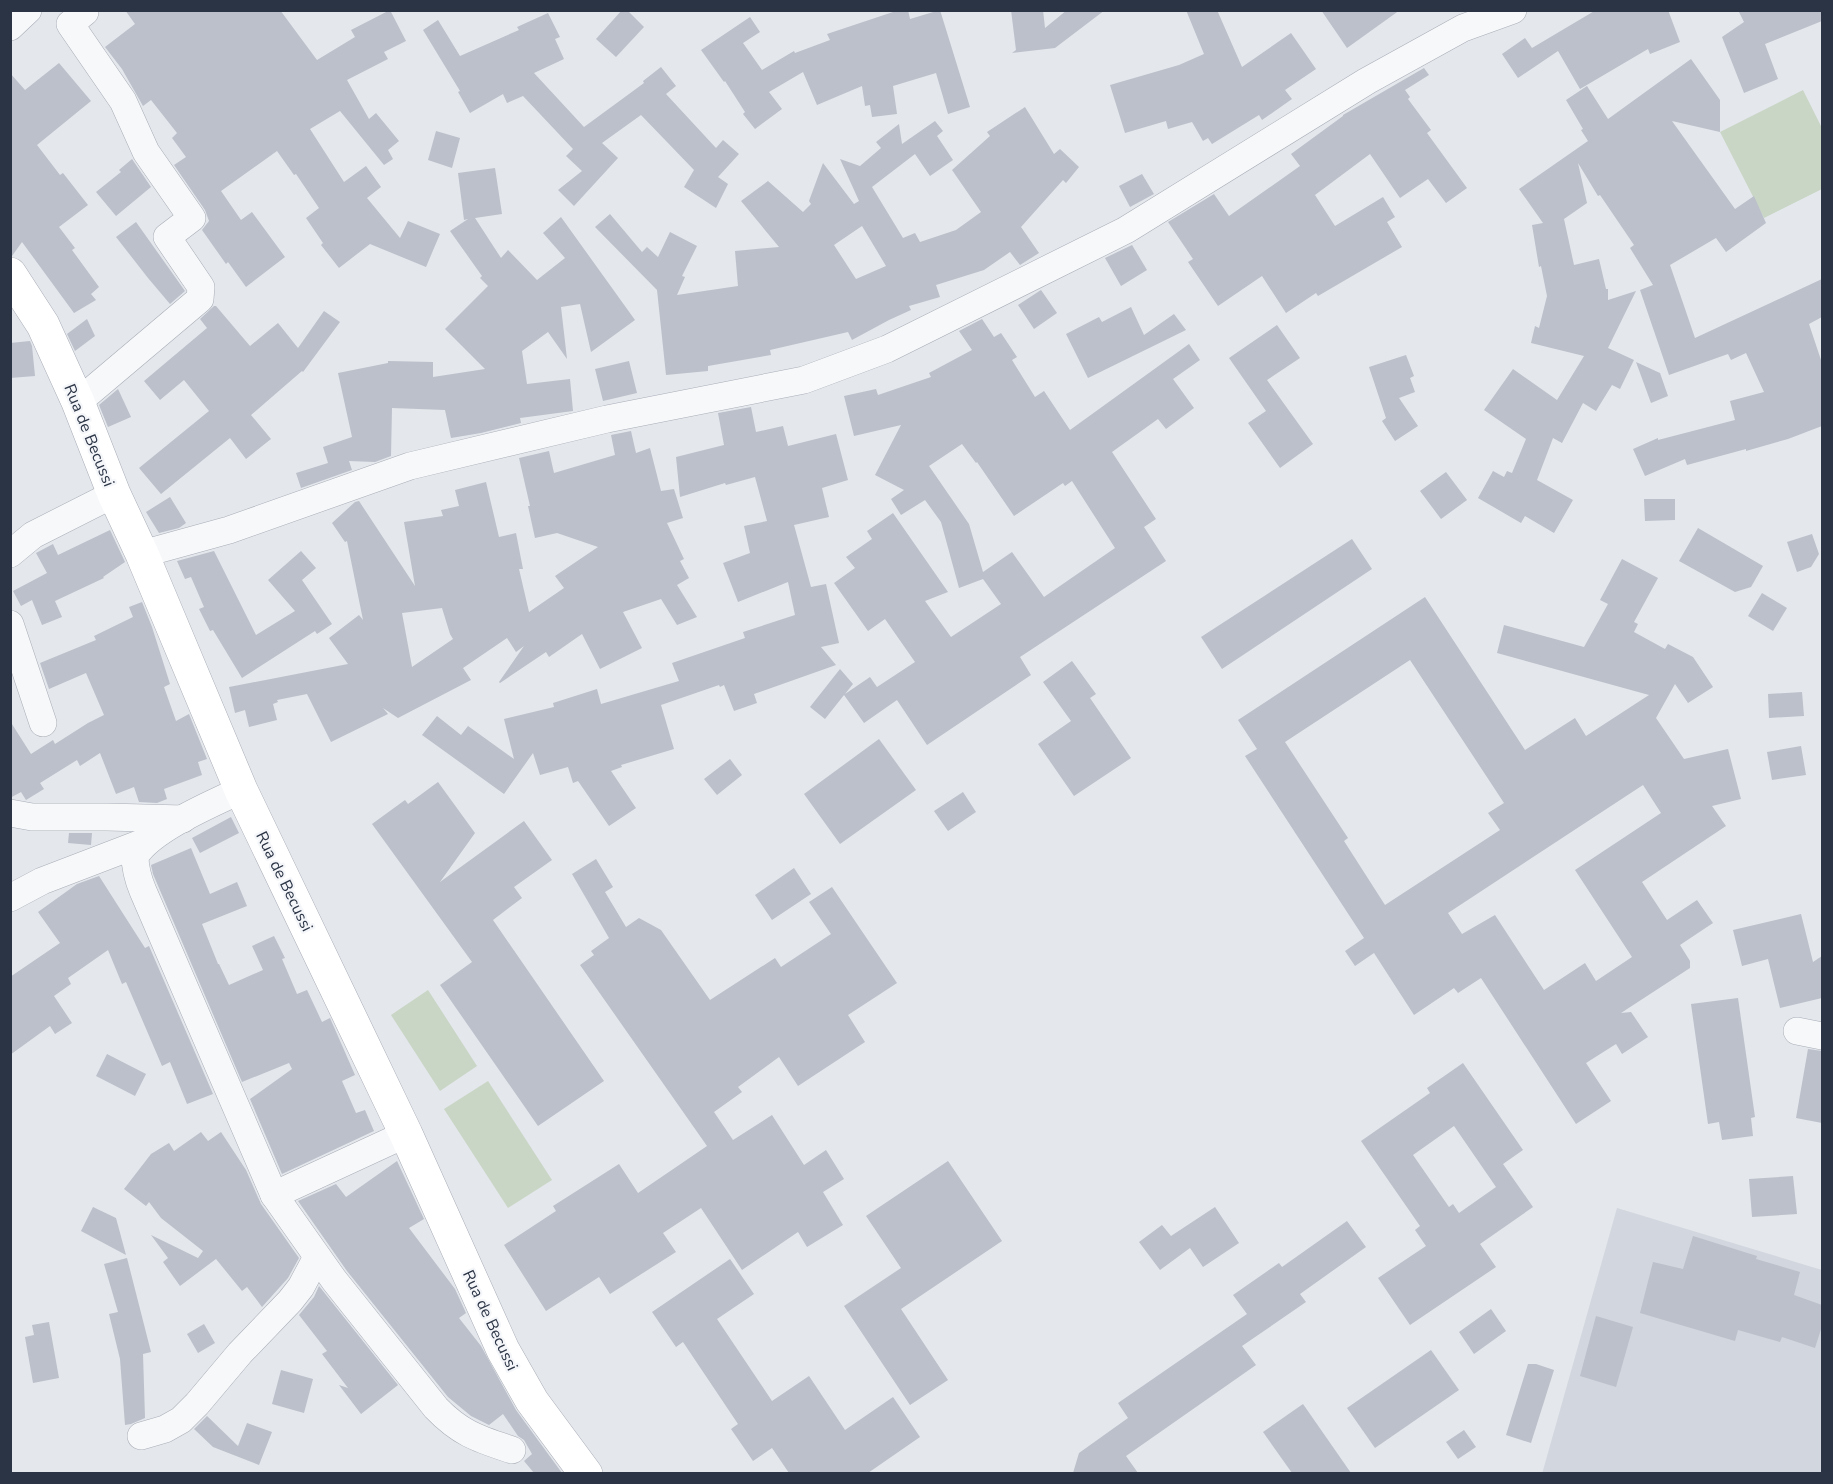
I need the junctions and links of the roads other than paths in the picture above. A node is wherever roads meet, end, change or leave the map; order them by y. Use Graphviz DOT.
graph roads {
  1 [pos="28,10"];
  2 [pos="1514,10"];
  3 [pos="85,12"];
  4 [pos="10,27"];
  5 [pos="10,274"];
  6 [pos="78,402"];
  7 [pos="114,494"];
  8 [pos="10,554"];
  9 [pos="142,554"];
  10 [pos="10,624"];
  11 [pos="43,723"];
  12 [pos="241,790"];
  13 [pos="10,813"];
  14 [pos="183,819"];
  15 [pos="149,840"];
  16 [pos="10,898"];
  17 [pos="406,1134"];
  18 [pos="274,1195"];
  19 [pos="317,1257"];
  20 [pos="141,1436"];
  21 [pos="512,1450"];
  22 [pos="586,1473"];
  1 -- 4 [label="street"];
  2 -- 9 [label="street"];
  3 -- 6 [label="street"];
  5 -- 6 [label="street, Rua de Becussi"];
  6 -- 7 [label="street, Rua de Becussi"];
  7 -- 8 [label="street"];
  7 -- 9 [label="street, Rua de Becussi"];
  9 -- 12 [label="street, Rua de Becussi"];
  10 -- 11 [label="street"];
  12 -- 14 [label="street"];
  12 -- 17 [label="street, Rua de Becussi"];
  13 -- 14 [label="street"];
  14 -- 15 [label="street"];
  15 -- 16 [label="street"];
  15 -- 18 [label="street"];
  17 -- 18 [label="street"];
  17 -- 22 [label="street, Rua de Becussi"];
  18 -- 19 [label="street"];
  19 -- 20 [label="street"];
  19 -- 21 [label="street"];
}
